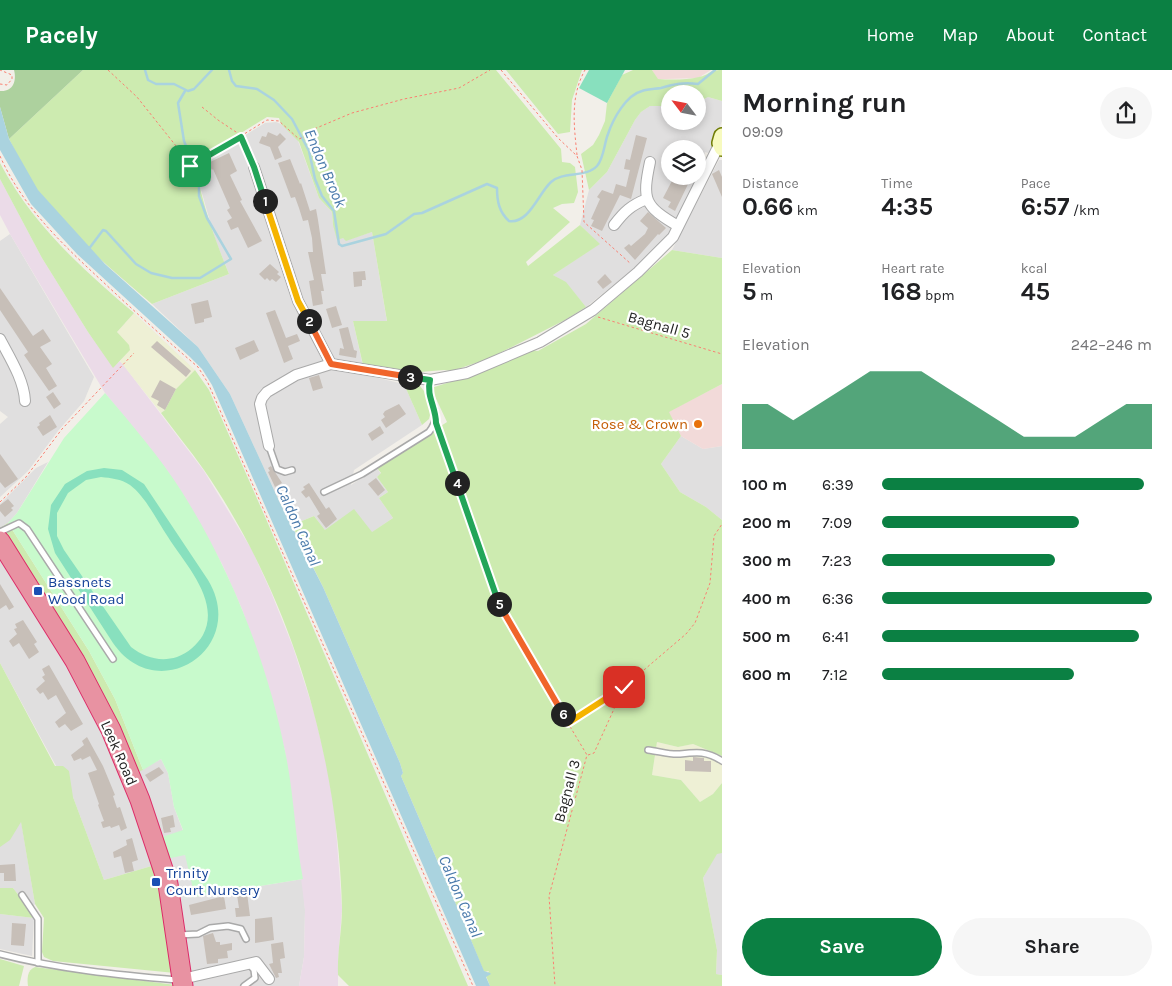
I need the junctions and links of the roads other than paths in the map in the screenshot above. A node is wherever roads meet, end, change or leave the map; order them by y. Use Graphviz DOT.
graph roads {
  1 [pos="721,143"];
  2 [pos="650,162"];
  3 [pos="254,167"];
  4 [pos="647,199"];
  5 [pos="614,225"];
  6 [pos="678,226"];
  7 [pos="0,339"];
  8 [pos="331,364"];
  9 [pos="430,380"];
  10 [pos="28,395"];
  11 [pos="269,446"];
  12 [pos="292,470"];
  13 [pos="324,492"];
  14 [pos="0,532"];
  15 [pos="0,541"];
  16 [pos="113,659"];
  17 [pos="648,750"];
  18 [pos="722,761"];
  19 [pos="22,895"];
  20 [pos="175,936"];
  21 [pos="246,939"];
  22 [pos="0,954"];
  23 [pos="38,964"];
  24 [pos="249,964"];
  25 [pos="269,980"];
  26 [pos="182,982"];
  27 [pos="244,986"];
  1 -- 6 [label="street"];
  2 -- 4 [label="street"];
  3 -- 8 [label="street"];
  4 -- 5 [label="street"];
  4 -- 6 [label="street"];
  6 -- 9 [label="street"];
  7 -- 10 [label="street"];
  8 -- 9 [label="street"];
  8 -- 11 [label="street"];
  9 -- 13 [label="lane"];
  11 -- 12 [label="lane"];
  14 -- 16 [label="lane"];
  15 -- 20 [label="highway, Leek Road"];
  17 -- 18 [label="lane"];
  19 -- 23 [label="lane"];
  20 -- 21 [label="lane"];
  20 -- 26 [label="highway, Leek Road"];
  22 -- 23 [label="lane"];
  23 -- 26 [label="lane"];
  24 -- 25 [label="street"];
  24 -- 26 [label="street"];
  24 -- 27 [label="lane"];
}
